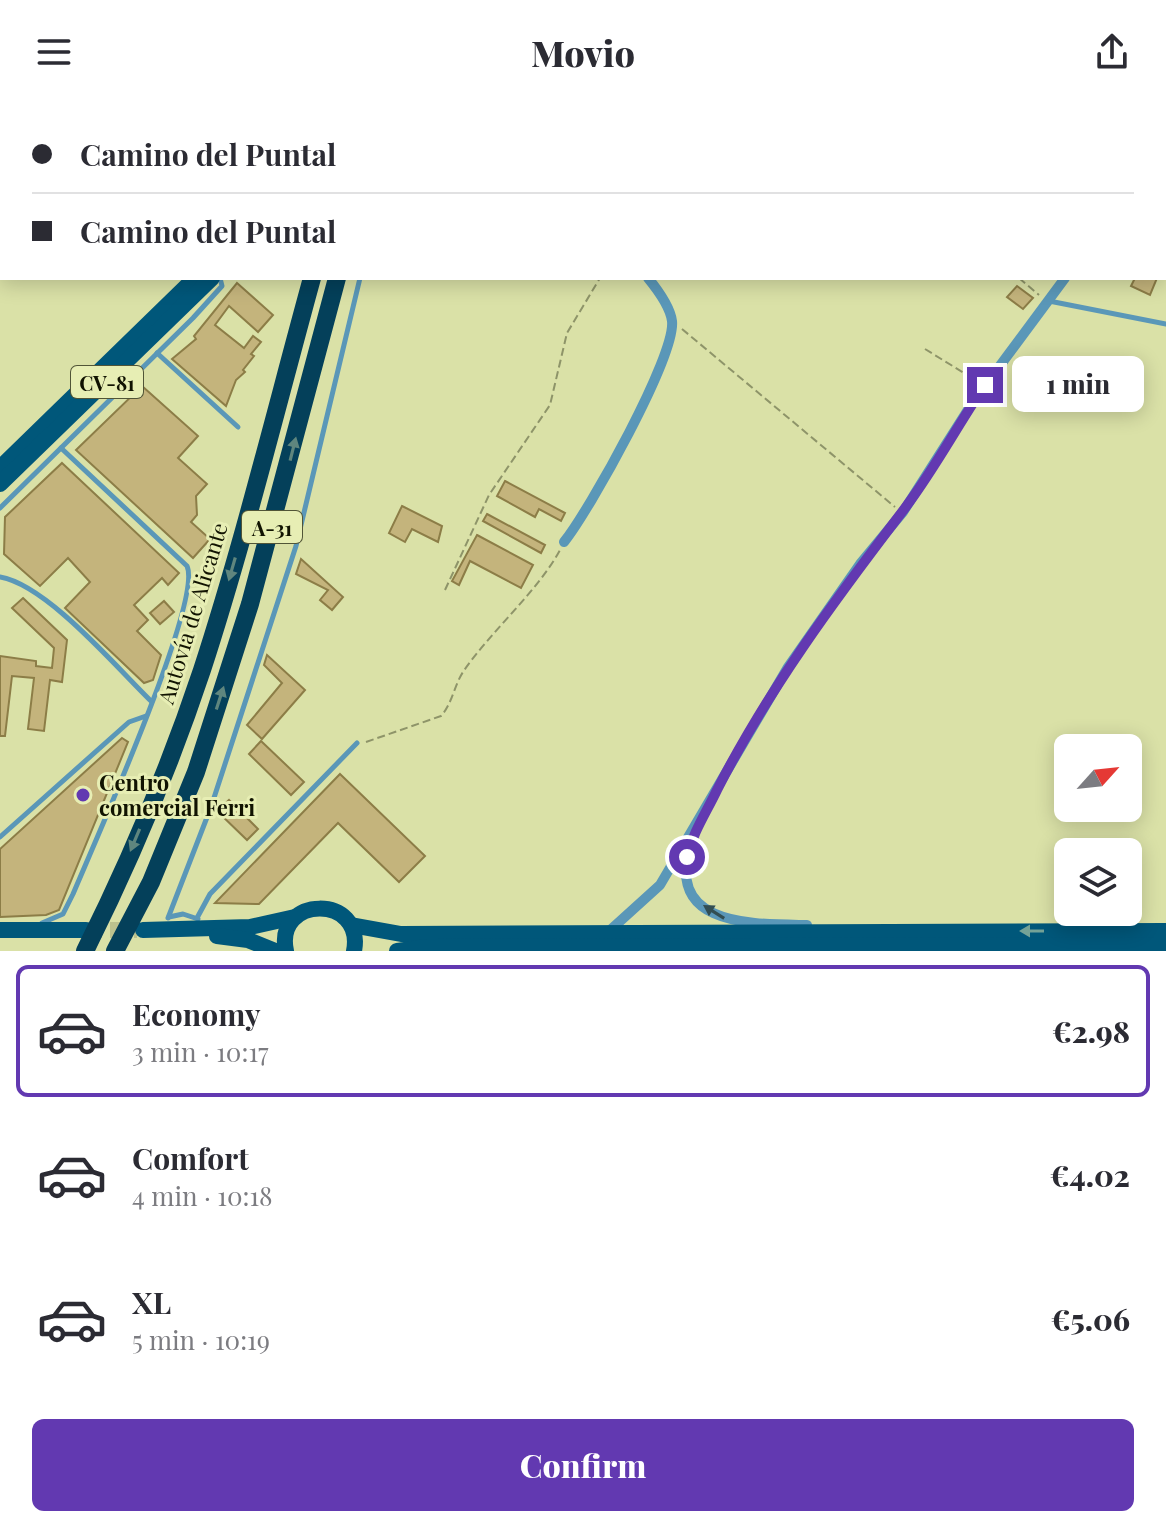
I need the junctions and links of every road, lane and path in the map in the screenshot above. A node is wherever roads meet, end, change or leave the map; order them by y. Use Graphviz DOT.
graph roads {
  1 [pos="193,280"];
  2 [pos="210,280"];
  3 [pos="220,280"];
  4 [pos="302,280"];
  5 [pos="311,280"];
  6 [pos="336,280"];
  7 [pos="360,280"];
  8 [pos="599,280"];
  9 [pos="649,280"];
  10 [pos="1021,280"];
  11 [pos="1063,280"];
  12 [pos="1046,301"];
  13 [pos="672,320"];
  14 [pos="1166,324"];
  15 [pos="295,338"];
  16 [pos="925,349"];
  17 [pos="157,353"];
  18 [pos="985,385"];
  19 [pos="238,427"];
  20 [pos="61,448"];
  21 [pos="0,468"];
  22 [pos="0,484"];
  23 [pos="0,508"];
  24 [pos="903,512"];
  25 [pos="564,542"];
  26 [pos="0,577"];
  27 [pos="445,590"];
  28 [pos="151,701"];
  29 [pos="146,716"];
  30 [pos="357,743"];
  31 [pos="699,822"];
  32 [pos="0,837"];
  33 [pos="176,899"];
  34 [pos="183,914"];
  35 [pos="295,917"];
  36 [pos="168,918"];
  37 [pos="197,918"];
  38 [pos="351,925"];
  39 [pos="143,929"];
  40 [pos="0,930"];
  41 [pos="27,930"];
  42 [pos="211,930"];
  43 [pos="1166,931"];
  44 [pos="844,932"];
  45 [pos="607,933"];
  46 [pos="0,938"];
  47 [pos="84,939"];
  48 [pos="1166,945"];
  49 [pos="430,949"];
  50 [pos="461,949"];
  51 [pos="115,951"];
  52 [pos="124,951"];
  53 [pos="275,951"];
  54 [pos="286,951"];
  55 [pos="354,951"];
  56 [pos="397,951"];
  1 -- 21 [label="main road, CV-81"];
  2 -- 22 [label="main road, CV-81"];
  3 -- 17 [label="lane"];
  4 -- 15 [label="highway"];
  5 -- 15 [label="highway, Autovía de Alicante / A-31"];
  39 -- 6 [label="highway, A-31, one-way"];
  7 -- 33 [label="lane"];
  8 -- 27 [label="path"];
  9 -- 13 [label="street"];
  10 -- 12 [label="path"];
  11 -- 12 [label="street"];
  12 -- 14 [label="lane"];
  12 -- 18 [label="street"];
  13 -- 24 [label="path"];
  13 -- 25 [label="street"];
  15 -- 47 [label="highway, Autovía de Alicante / A-31, one-way"];
  16 -- 18 [label="path"];
  17 -- 19 [label="lane"];
  17 -- 20 [label="lane"];
  18 -- 24 [label="street"];
  20 -- 23 [label="lane"];
  20 -- 28 [label="lane"];
  24 -- 31 [label="street"];
  25 -- 30 [label="path"];
  26 -- 28 [label="lane"];
  28 -- 29 [label="lane"];
  29 -- 32 [label="lane"];
  29 -- 41 [label="lane"];
  30 -- 37 [label="lane"];
  44 -- 31 [label="street, one-way"];
  31 -- 45 [label="street"];
  33 -- 34 [label="lane"];
  33 -- 36 [label="lane"];
  34 -- 36 [label="lane"];
  34 -- 37 [label="lane"];
  35 -- 38 [label="main road"];
  35 -- 42 [label="main road"];
  35 -- 54 [label="main road"];
  36 -- 39 [label="lane"];
  37 -- 42 [label="lane"];
  38 -- 45 [label="main road"];
  38 -- 55 [label="main road"];
  39 -- 42 [label="main road"];
  39 -- 51 [label="highway, A-31"];
  39 -- 52 [label="highway"];
  39 -- 53 [label="main road"];
  40 -- 41 [label="main road"];
  41 -- 47 [label="main road"];
  43 -- 44 [label="main road, one-way"];
  44 -- 45 [label="main road"];
  46 -- 47 [label="main road"];
  48 -- 50 [label="main road"];
  49 -- 50 [label="main road"];
  49 -- 56 [label="main road"];
}
